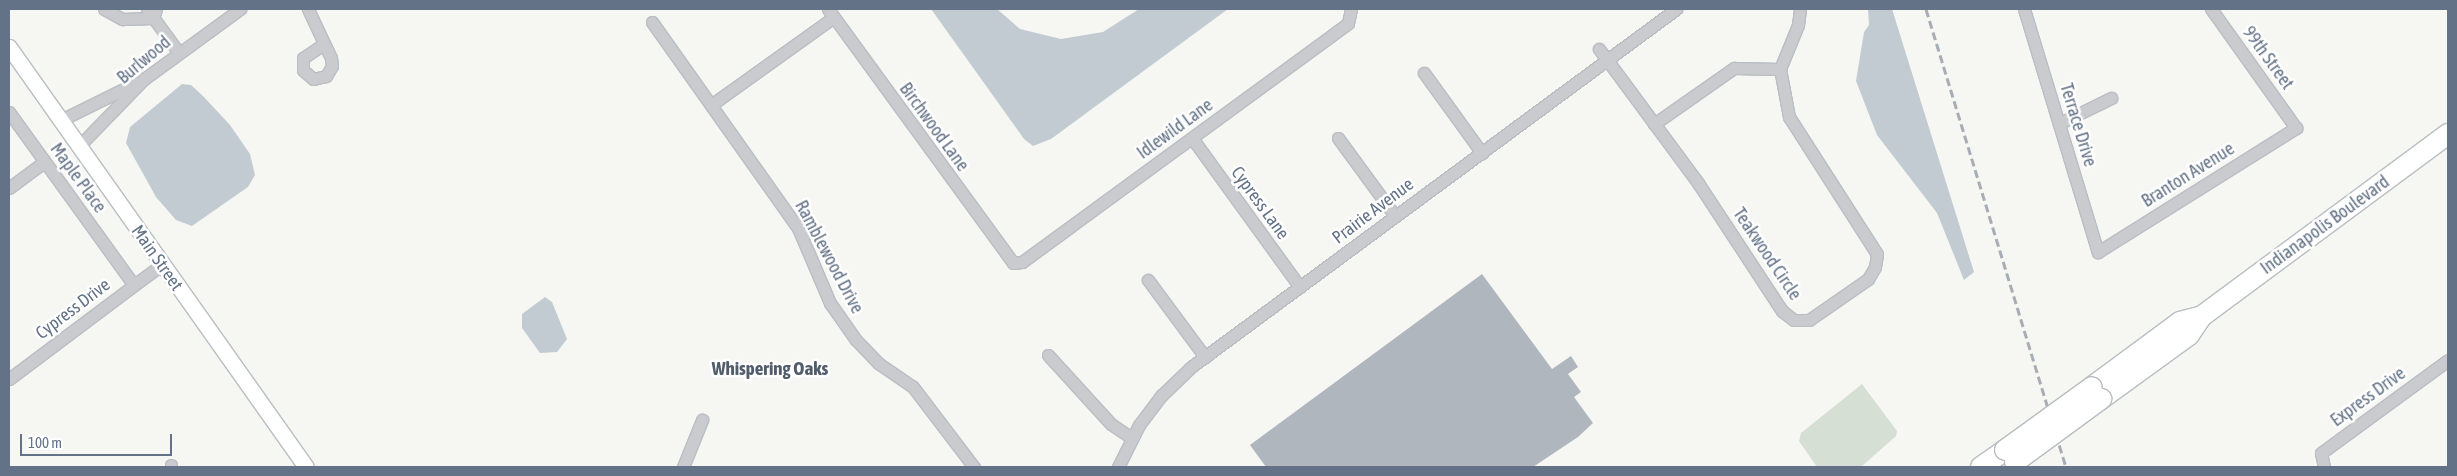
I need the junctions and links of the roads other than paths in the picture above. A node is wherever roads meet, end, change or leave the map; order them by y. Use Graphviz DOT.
graph roads {
  1 [pos="104,9"];
  2 [pos="240,9"];
  3 [pos="308,9"];
  4 [pos="1676,9"];
  5 [pos="1800,9"];
  6 [pos="2024,9"];
  7 [pos="2211,9"];
  8 [pos="152,12"];
  9 [pos="1352,12"];
  10 [pos="831,13"];
  11 [pos="652,22"];
  12 [pos="324,44"];
  13 [pos="9,47"];
  14 [pos="1598,49"];
  15 [pos="179,53"];
  16 [pos="1607,60"];
  17 [pos="1780,69"];
  18 [pos="1424,73"];
  19 [pos="144,78"];
  20 [pos="2111,98"];
  21 [pos="711,105"];
  22 [pos="9,112"];
  23 [pos="61,120"];
  24 [pos="2060,123"];
  25 [pos="1654,124"];
  26 [pos="2296,128"];
  27 [pos="2448,134"];
  28 [pos="1192,138"];
  29 [pos="1338,138"];
  30 [pos="79,146"];
  31 [pos="1482,152"];
  32 [pos="44,162"];
  33 [pos="9,188"];
  34 [pos="1395,216"];
  35 [pos="2098,252"];
  36 [pos="1014,263"];
  37 [pos="162,265"];
  38 [pos="1148,280"];
  39 [pos="134,285"];
  40 [pos="1300,287"];
  41 [pos="1048,355"];
  42 [pos="1205,357"];
  43 [pos="2448,360"];
  44 [pos="9,379"];
  45 [pos="702,420"];
  46 [pos="1132,438"];
  47 [pos="2009,460"];
  48 [pos="306,467"];
  49 [pos="683,467"];
  50 [pos="974,467"];
  51 [pos="1118,467"];
  52 [pos="1981,467"];
  53 [pos="2324,467"];
  1 -- 8 [label="street"];
  2 -- 15 [label="street, Burlwood"];
  3 -- 12 [label="street"];
  4 -- 16 [label="street, Prairie Avenue"];
  5 -- 17 [label="street"];
  6 -- 24 [label="street, Terrace Drive"];
  7 -- 26 [label="street, 99th Street"];
  8 -- 15 [label="street"];
  9 -- 28 [label="street, Idlewild Lane"];
  10 -- 21 [label="street"];
  10 -- 36 [label="street, Birchwood Lane"];
  11 -- 21 [label="street, Ramblewood Drive"];
  13 -- 23 [label="street, Main Street"];
  14 -- 16 [label="street, Teakwood Circle"];
  15 -- 19 [label="street, Burlwood"];
  16 -- 25 [label="street, Teakwood Circle"];
  16 -- 31 [label="street, Prairie Avenue"];
  17 -- 25 [label="street"];
  17 -- 25 [label="street, Teakwood Circle"];
  18 -- 31 [label="street"];
  19 -- 23 [label="street"];
  19 -- 30 [label="street, Burlwood"];
  20 -- 24 [label="street"];
  21 -- 50 [label="street, Ramblewood Drive"];
  22 -- 32 [label="street, Maple Place"];
  23 -- 30 [label="street, Main Street"];
  24 -- 35 [label="street, Terrace Drive"];
  26 -- 35 [label="street, Branton Avenue"];
  27 -- 47 [label="highway, Indianapolis Boulevard, bridge"];
  28 -- 36 [label="street, Idlewild Lane"];
  28 -- 40 [label="street, Cypress Lane"];
  29 -- 34 [label="street"];
  30 -- 37 [label="street, Main Street"];
  31 -- 34 [label="street, Prairie Avenue"];
  32 -- 33 [label="street"];
  32 -- 39 [label="street, Maple Place"];
  34 -- 40 [label="street, Prairie Avenue"];
  37 -- 39 [label="street"];
  37 -- 48 [label="street, Main Street"];
  38 -- 42 [label="street"];
  39 -- 44 [label="street, Cypress Drive"];
  40 -- 42 [label="street, Prairie Avenue"];
  41 -- 46 [label="street"];
  42 -- 46 [label="street, Prairie Avenue"];
  43 -- 53 [label="street, Express Drive"];
  45 -- 49 [label="street"];
  46 -- 51 [label="street, Prairie Avenue"];
  47 -- 52 [label="highway, Indianapolis Boulevard"];
}
